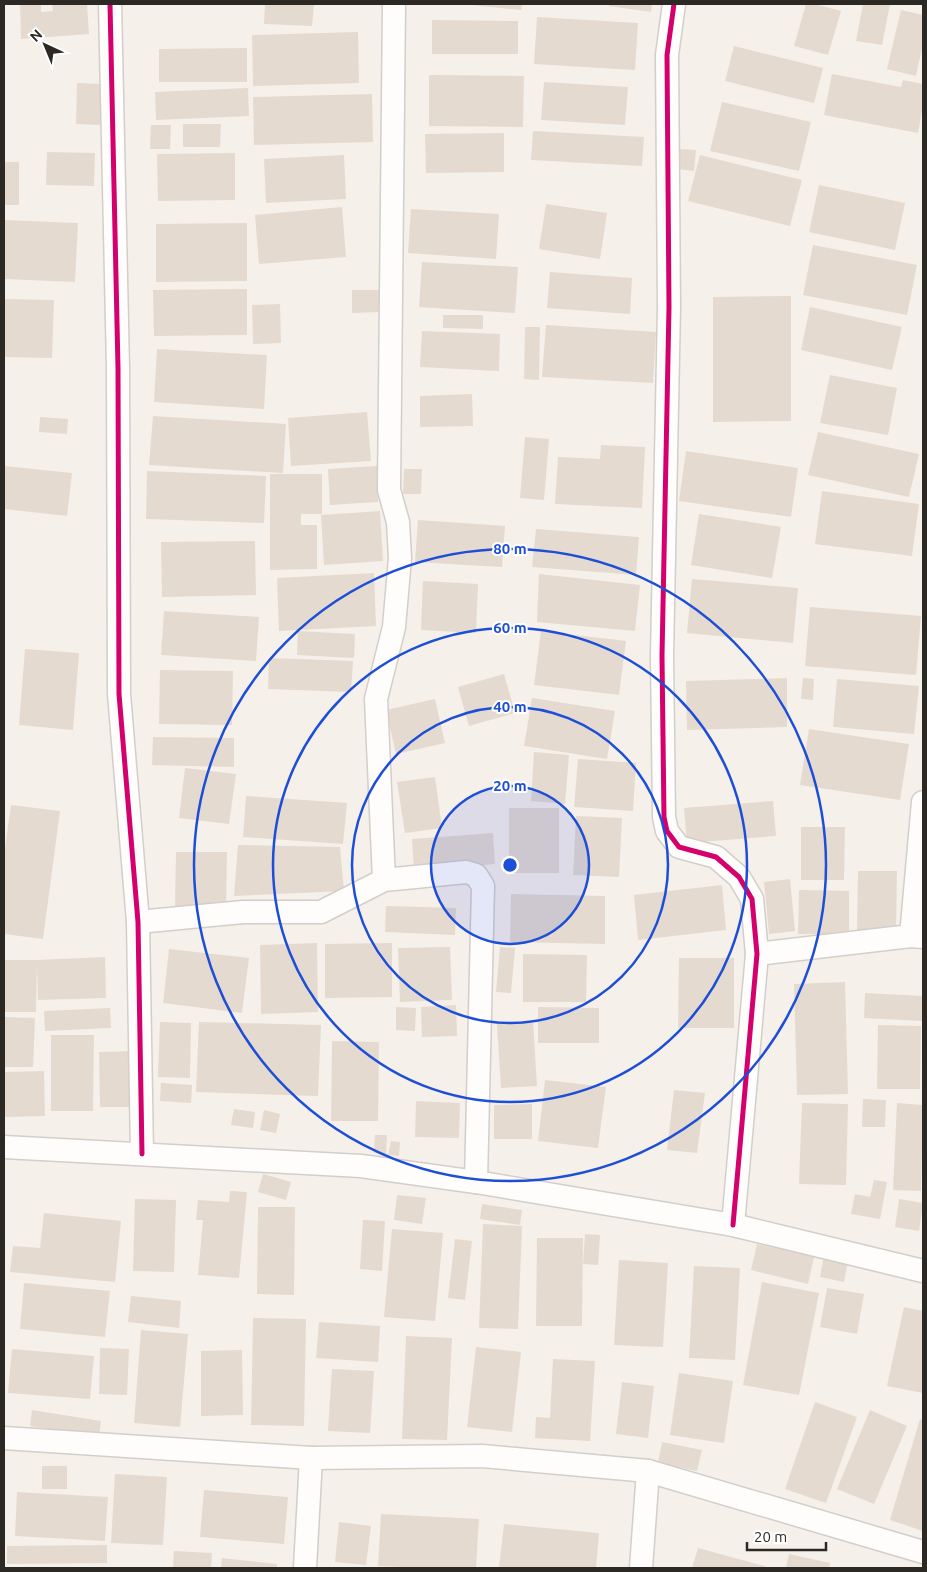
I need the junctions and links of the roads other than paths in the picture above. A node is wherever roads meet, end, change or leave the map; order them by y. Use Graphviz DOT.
graph roads {
  1 [pos="110,4"];
  2 [pos="394,4"];
  3 [pos="674,4"];
  4 [pos="923,802"];
  5 [pos="384,880"];
  6 [pos="138,922"];
  7 [pos="917,937"];
  8 [pos="756,954"];
  9 [pos="4,1147"];
  10 [pos="142,1154"];
  11 [pos="476,1182"];
  12 [pos="733,1225"];
  13 [pos="923,1271"];
  14 [pos="4,1438"];
  15 [pos="311,1458"];
  16 [pos="648,1471"];
  17 [pos="923,1552"];
  18 [pos="305,1568"];
  19 [pos="641,1568"];
  1 -- 6 [label="street"];
  2 -- 5 [label="street"];
  3 -- 8 [label="street"];
  4 -- 7 [label="street"];
  5 -- 6 [label="street"];
  5 -- 11 [label="street"];
  6 -- 10 [label="street"];
  7 -- 8 [label="street"];
  8 -- 12 [label="street"];
  9 -- 10 [label="street"];
  10 -- 11 [label="street"];
  11 -- 12 [label="street"];
  12 -- 13 [label="street"];
  14 -- 15 [label="street"];
  15 -- 16 [label="street"];
  15 -- 18 [label="street"];
  16 -- 17 [label="street"];
  16 -- 19 [label="street"];
}
